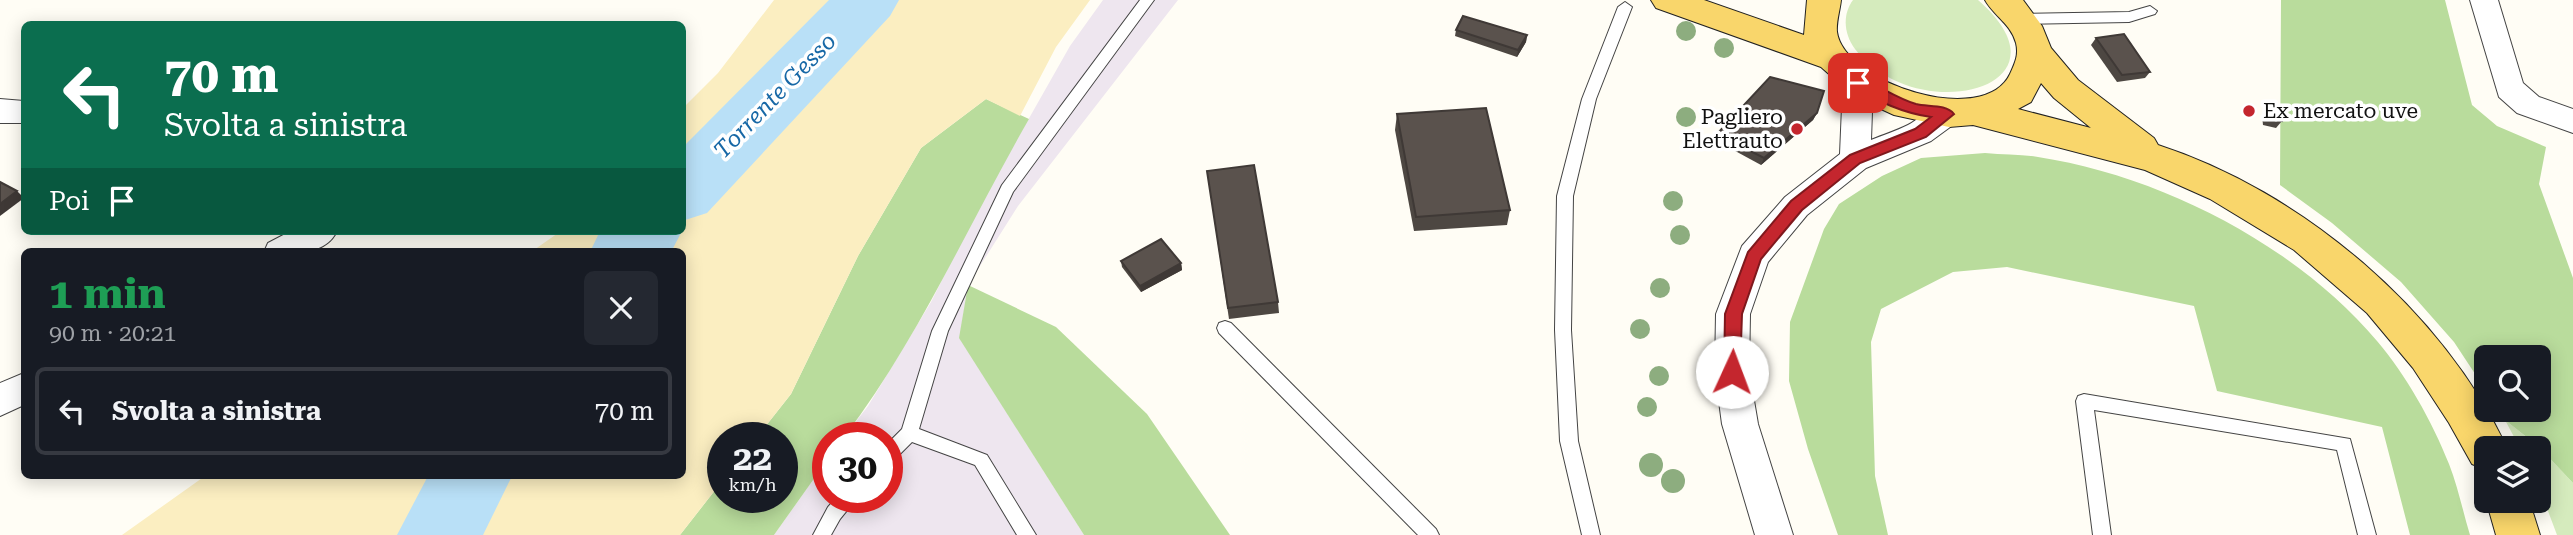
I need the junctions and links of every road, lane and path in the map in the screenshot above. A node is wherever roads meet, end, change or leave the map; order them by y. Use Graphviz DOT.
graph roads {
  1 [pos="1147,0"];
  2 [pos="1668,0"];
  3 [pos="1824,0"];
  4 [pos="2484,0"];
  5 [pos="1625,7"];
  6 [pos="2012,9"];
  7 [pos="2150,11"];
  8 [pos="2035,53"];
  9 [pos="1833,58"];
  10 [pos="1858,83"];
  11 [pos="0,111"];
  12 [pos="21,112"];
  13 [pos="1961,113"];
  14 [pos="2573,121"];
  15 [pos="2154,158"];
  16 [pos="1855,159"];
  17 [pos="313,235"];
  18 [pos="288,248"];
  19 [pos="1226,328"];
  20 [pos="21,390"];
  21 [pos="0,401"];
  22 [pos="909,433"];
  23 [pos="2479,436"];
  24 [pos="903,439"];
  25 [pos="834,513"];
  26 [pos="2511,513"];
  27 [pos="822,535"];
  28 [pos="1027,535"];
  29 [pos="1430,535"];
  30 [pos="1591,535"];
  31 [pos="1774,535"];
  32 [pos="2102,535"];
  33 [pos="2367,535"];
  34 [pos="2518,535"];
  1 -- 22 [label="lane"];
  2 -- 9 [label="main road"];
  3 -- 9 [label="main road"];
  4 -- 14 [label="street"];
  5 -- 30 [label="lane"];
  6 -- 7 [label="lane"];
  6 -- 8 [label="main road"];
  8 -- 13 [label="main road"];
  8 -- 15 [label="main road"];
  9 -- 10 [label="main road"];
  10 -- 13 [label="main road"];
  10 -- 16 [label="street"];
  11 -- 12 [label="street"];
  13 -- 15 [label="main road"];
  13 -- 16 [label="street"];
  15 -- 23 [label="main road"];
  16 -- 31 [label="street"];
  17 -- 18 [label="street"];
  19 -- 29 [label="lane"];
  20 -- 21 [label="street"];
  22 -- 24 [label="lane"];
  22 -- 28 [label="lane"];
  25 -- 27 [label="lane"];
  26 -- 34 [label="main road"];
  32 -- 33 [label="lane"];
}
